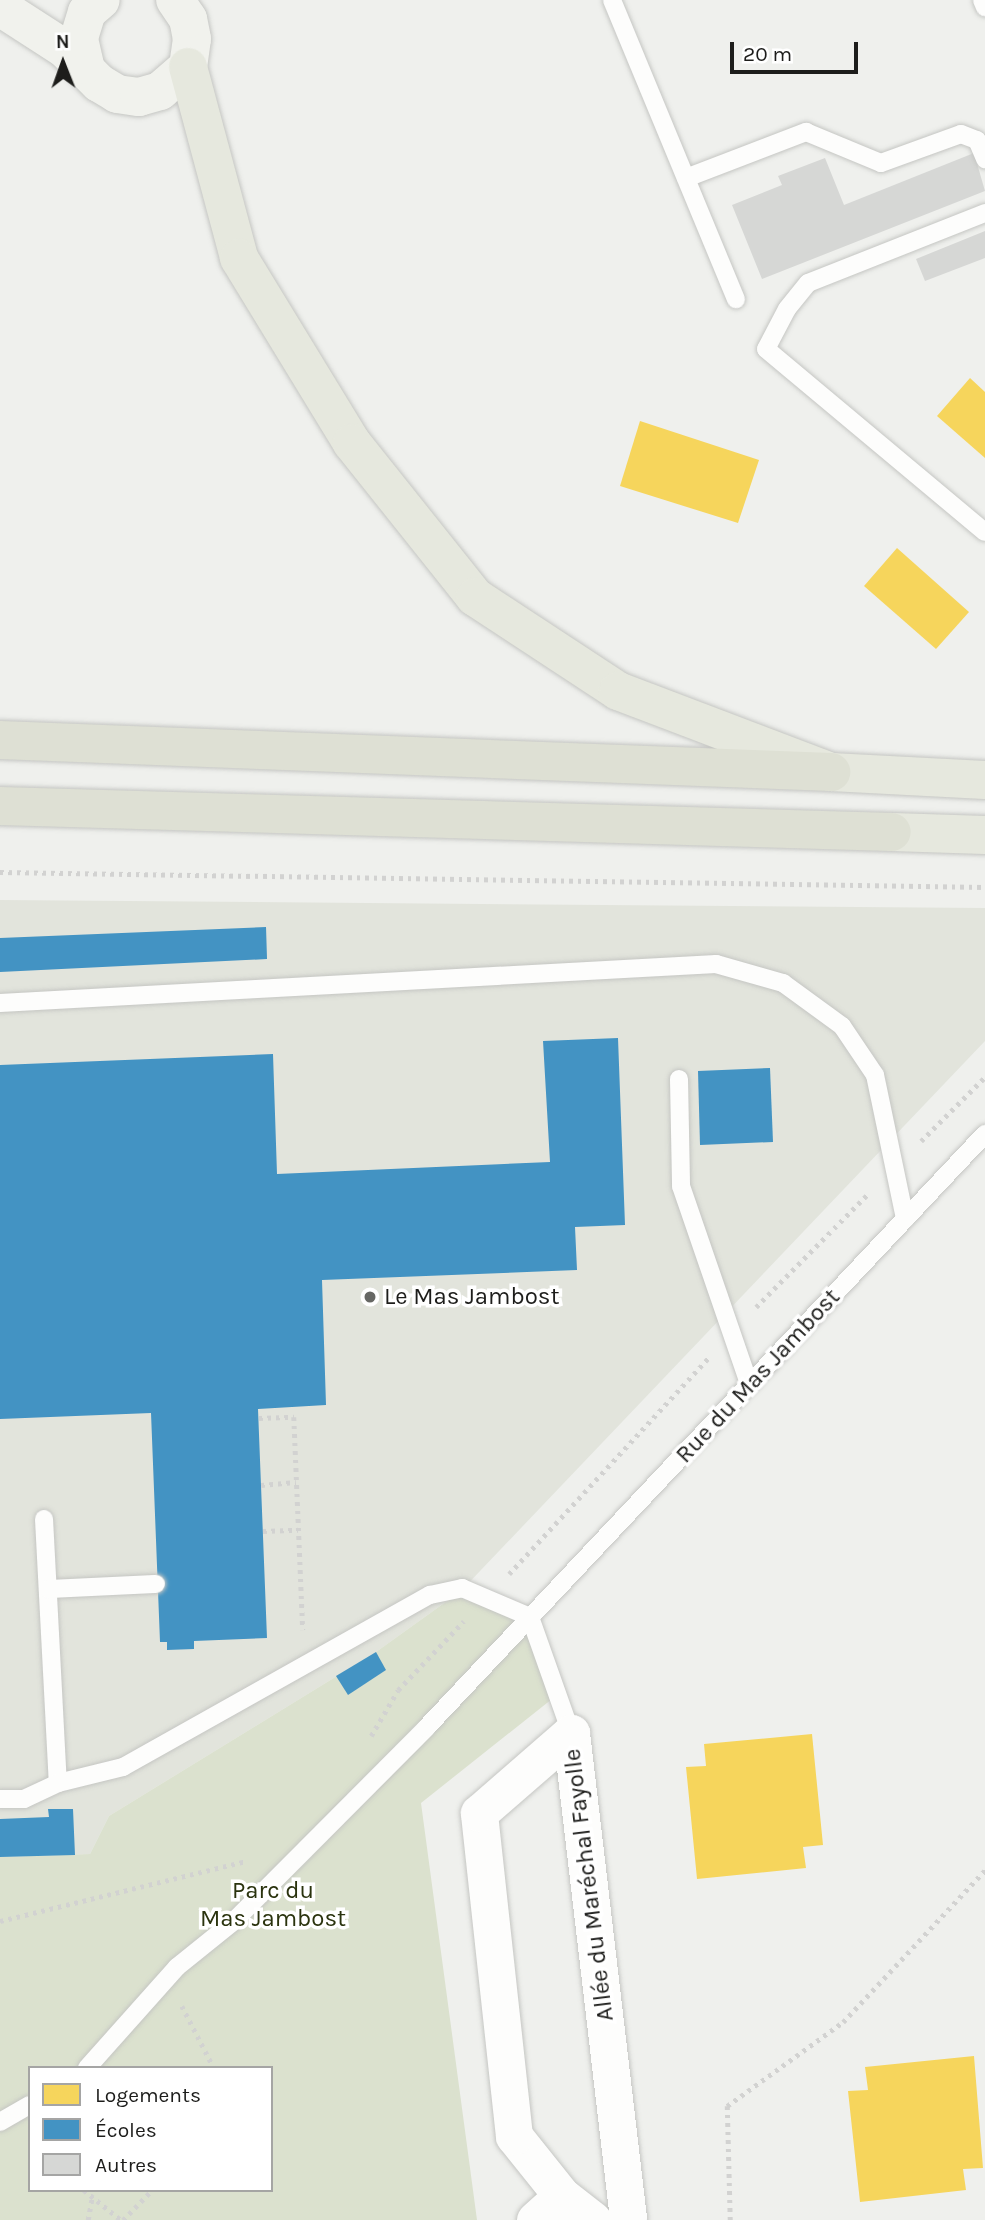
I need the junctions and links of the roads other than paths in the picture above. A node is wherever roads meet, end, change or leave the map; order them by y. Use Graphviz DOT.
graph roads {
  1 [pos="101,0"];
  2 [pos="612,0"];
  3 [pos="982,0"];
  4 [pos="181,4"];
  5 [pos="0,7"];
  6 [pos="985,7"];
  7 [pos="85,65"];
  8 [pos="188,66"];
  9 [pos="985,159"];
  10 [pos="685,178"];
  11 [pos="985,213"];
  12 [pos="736,299"];
  13 [pos="985,532"];
  14 [pos="0,740"];
  15 [pos="831,772"];
  16 [pos="985,780"];
  17 [pos="0,806"];
  18 [pos="892,832"];
  19 [pos="985,835"];
  20 [pos="0,1003"];
  21 [pos="679,1079"];
  22 [pos="985,1134"];
  23 [pos="905,1219"];
  24 [pos="750,1384"];
  25 [pos="44,1519"];
  26 [pos="156,1584"];
  27 [pos="48,1589"];
  28 [pos="530,1617"];
  29 [pos="571,1733"];
  30 [pos="58,1783"];
  31 [pos="0,1799"];
  32 [pos="89,2066"];
  33 [pos="28,2106"];
  34 [pos="0,2122"];
  35 [pos="548,2208"];
  36 [pos="593,2220"];
  37 [pos="628,2220"];
  1 -- 7 [label="main road"];
  2 -- 10 [label="lane"];
  3 -- 6 [label="lane"];
  4 -- 8 [label="main road"];
  5 -- 7 [label="main road"];
  7 -- 8 [label="main road"];
  8 -- 15 [label="main road"];
  9 -- 10 [label="lane"];
  10 -- 12 [label="lane"];
  11 -- 13 [label="lane"];
  14 -- 15 [label="highway"];
  15 -- 16 [label="main road"];
  17 -- 18 [label="highway"];
  18 -- 19 [label="main road"];
  20 -- 23 [label="lane"];
  21 -- 24 [label="lane"];
  22 -- 23 [label="lane, Rue du Mas Jambost"];
  23 -- 24 [label="lane, Rue du Mas Jambost"];
  24 -- 28 [label="lane, Rue du Mas Jambost"];
  25 -- 27 [label="lane"];
  26 -- 27 [label="lane"];
  27 -- 30 [label="lane"];
  28 -- 29 [label="lane"];
  28 -- 30 [label="lane"];
  28 -- 32 [label="lane, Rue du Mas Jambost"];
  29 -- 35 [label="street, Allée du Maréchal Fayolle"];
  29 -- 37 [label="street, Allée du Maréchal Fayolle"];
  30 -- 31 [label="lane"];
  33 -- 34 [label="lane"];
  35 -- 36 [label="street, Allée du Maréchal Fayolle"];
}
